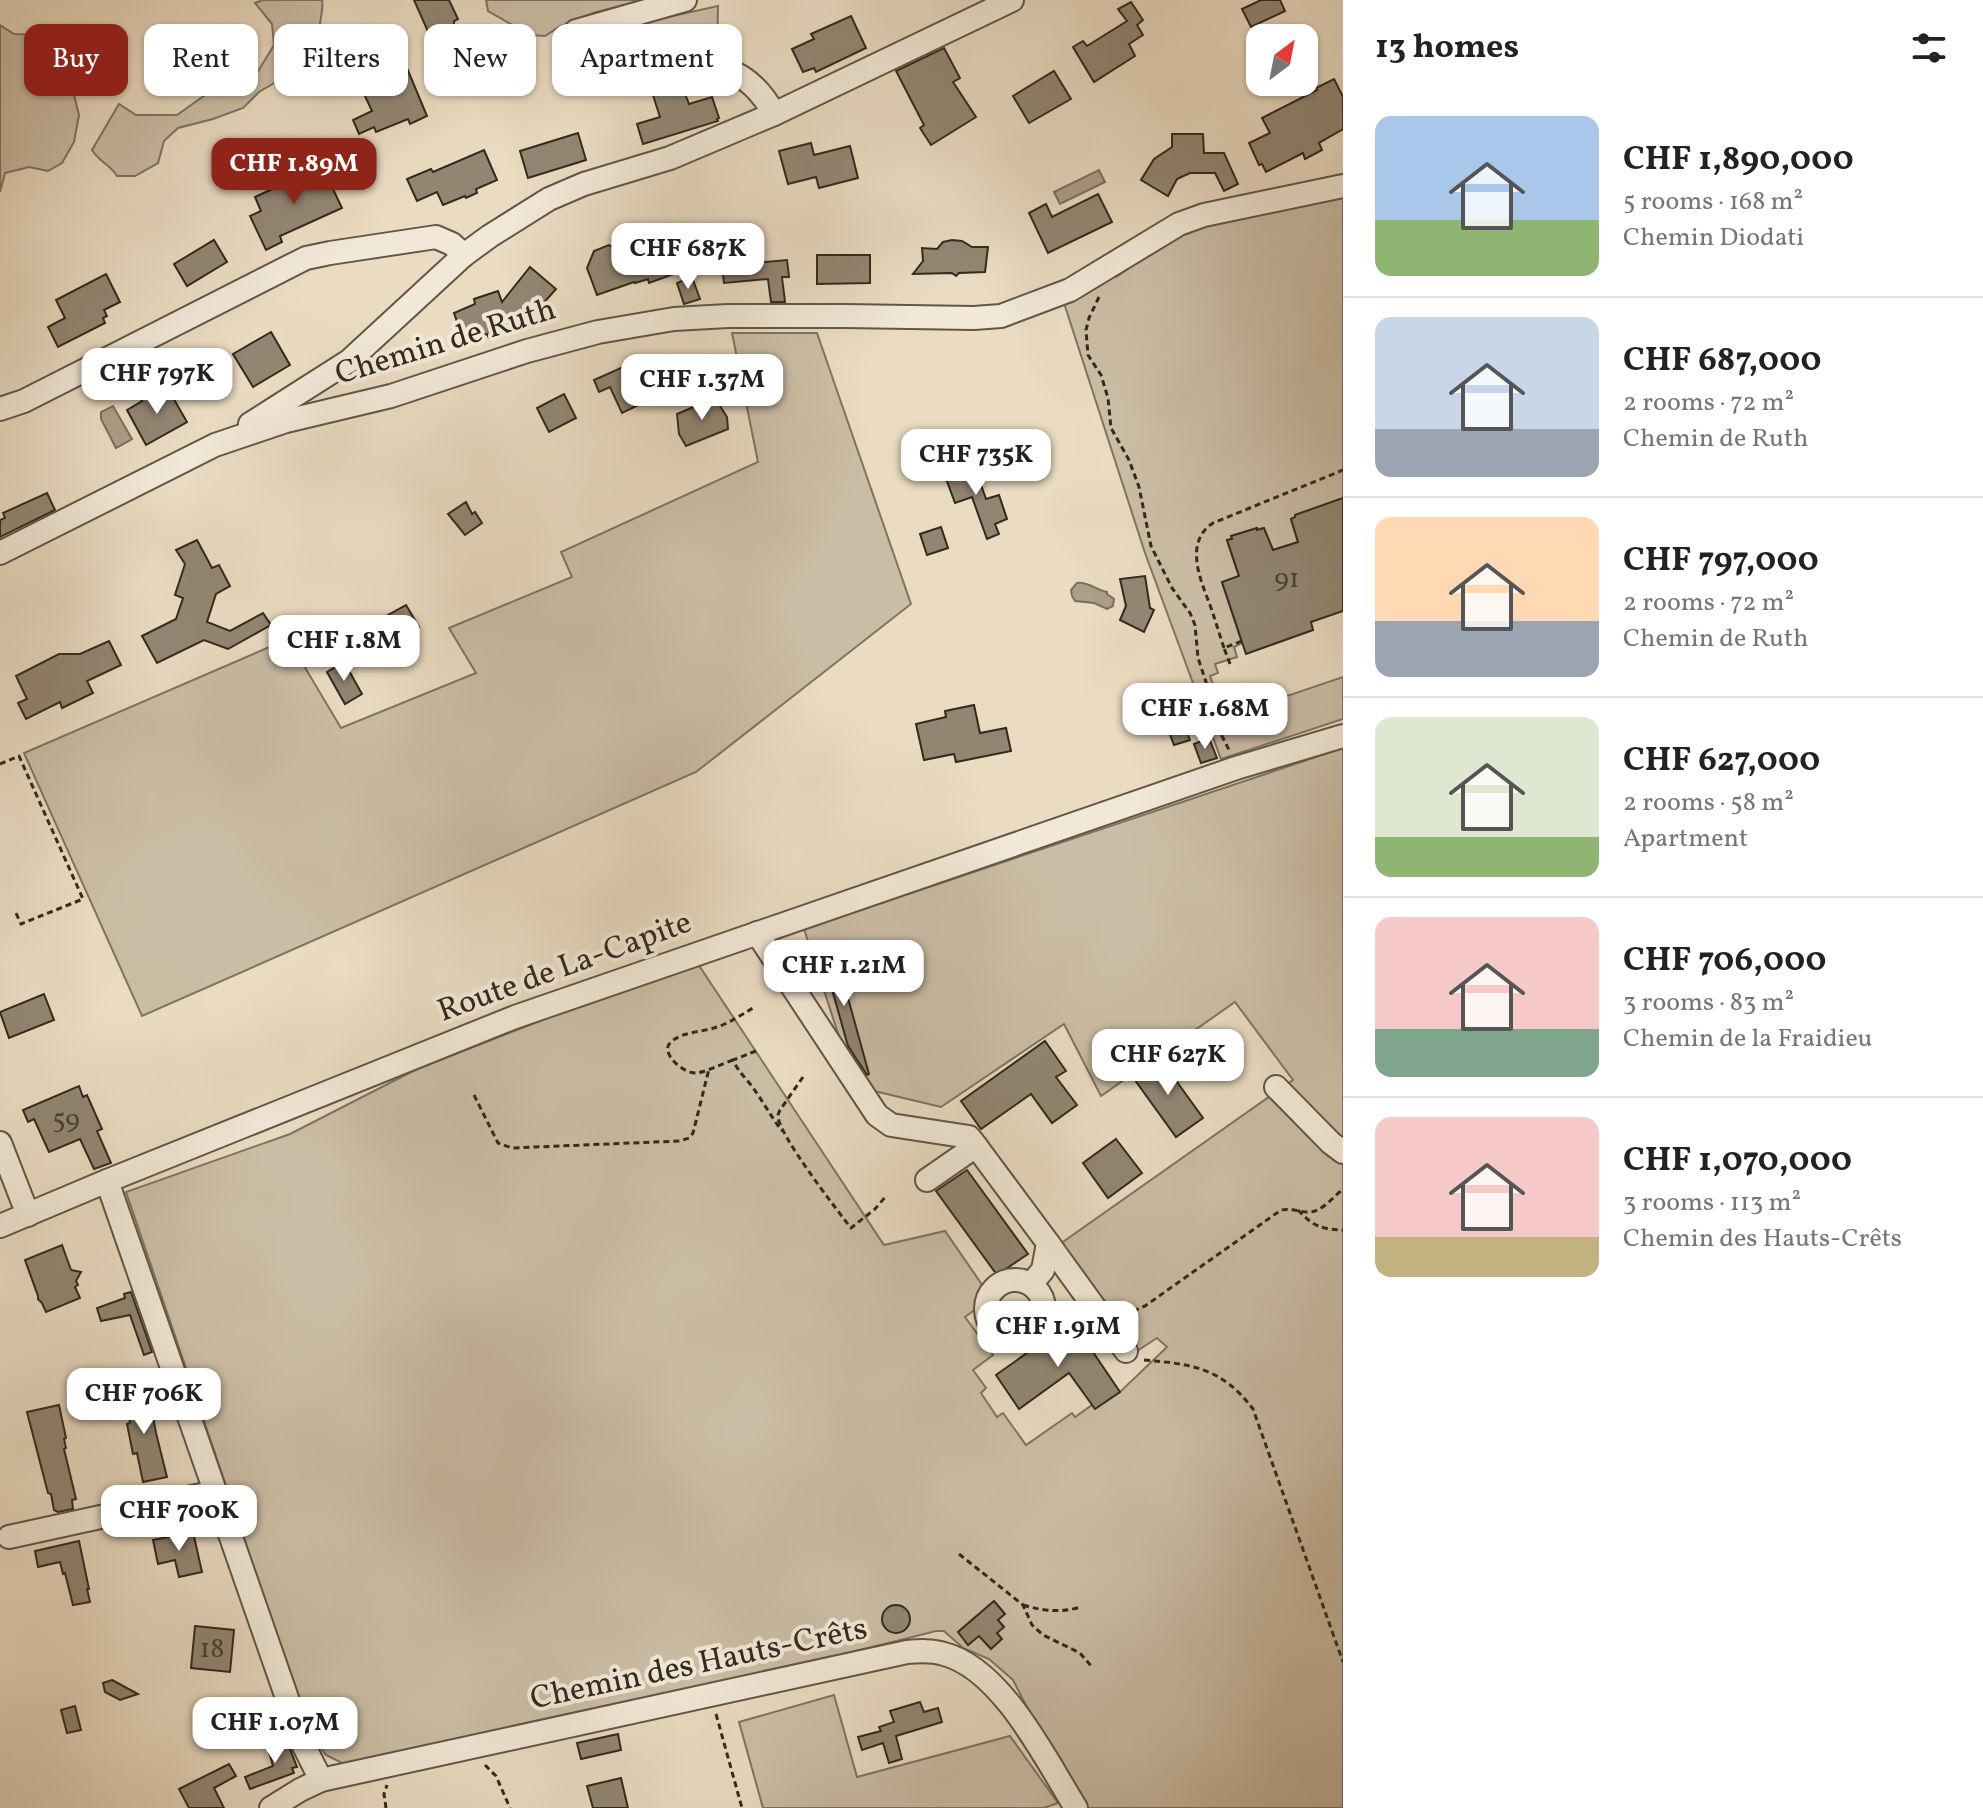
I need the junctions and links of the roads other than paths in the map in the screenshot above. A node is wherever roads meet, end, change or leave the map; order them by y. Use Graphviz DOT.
graph roads {
  1 [pos="685,0"];
  2 [pos="1012,0"];
  3 [pos="774,114"];
  4 [pos="1343,186"];
  5 [pos="464,255"];
  6 [pos="0,409"];
  7 [pos="215,445"];
  8 [pos="0,553"];
  9 [pos="1343,736"];
  10 [pos="757,933"];
  11 [pos="1276,1087"];
  12 [pos="0,1143"];
  13 [pos="1340,1145"];
  14 [pos="976,1146"];
  15 [pos="927,1180"];
  16 [pos="107,1181"];
  17 [pos="28,1215"];
  18 [pos="0,1226"];
  19 [pos="1048,1243"];
  20 [pos="1031,1284"];
  21 [pos="1126,1351"];
  22 [pos="215,1492"];
  23 [pos="9,1537"];
  24 [pos="321,1780"];
  25 [pos="271,1808"];
  26 [pos="1076,1808"];
  1 -- 3 [label="street"];
  2 -- 3 [label="street"];
  3 -- 5 [label="street"];
  4 -- 7 [label="street, Chemin de Ruth"];
  5 -- 6 [label="street"];
  5 -- 7 [label="street"];
  7 -- 8 [label="street, Chemin de Ruth"];
  9 -- 10 [label="street, Route de La-Capite"];
  10 -- 14 [label="street"];
  10 -- 16 [label="street, Route de La-Capite"];
  11 -- 13 [label="street"];
  12 -- 17 [label="street"];
  14 -- 15 [label="street"];
  14 -- 19 [label="street"];
  16 -- 17 [label="street, Route de La-Capite"];
  16 -- 22 [label="street"];
  17 -- 18 [label="street, Route de La-Capite"];
  19 -- 20 [label="street"];
  19 -- 21 [label="street"];
  22 -- 23 [label="street"];
  22 -- 24 [label="street"];
  24 -- 25 [label="street, Chemin des Hauts-Crêts"];
  24 -- 26 [label="street, Chemin des Hauts-Crêts"];
}
